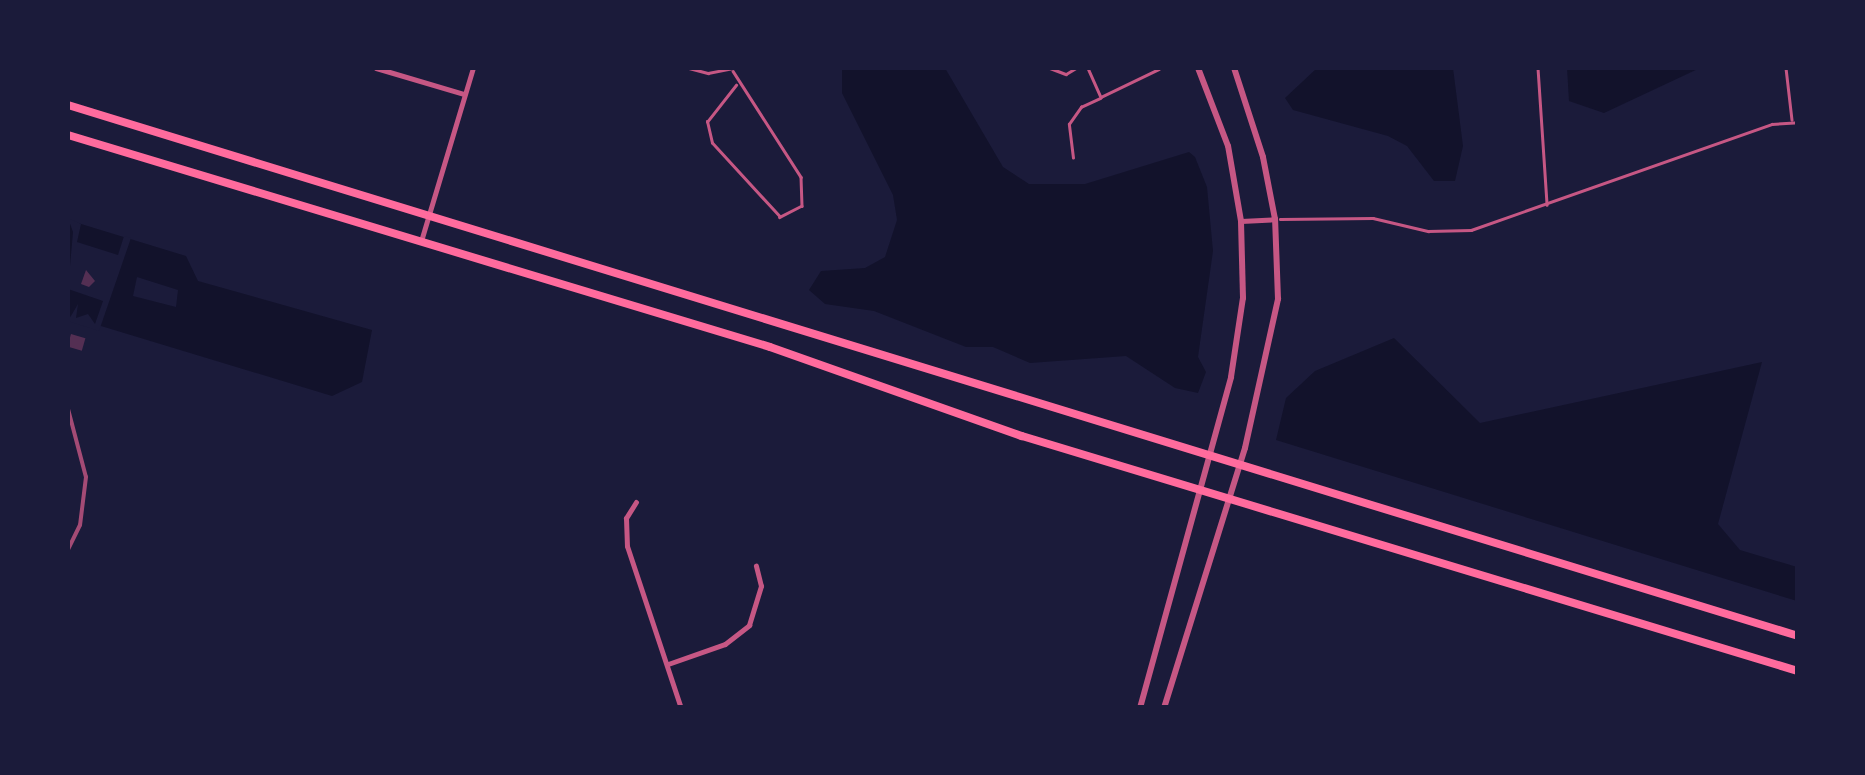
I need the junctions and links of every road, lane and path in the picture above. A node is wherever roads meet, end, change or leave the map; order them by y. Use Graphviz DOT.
graph roads {
  1 [pos="376,68"];
  2 [pos="472,68"];
  3 [pos="689,68"];
  4 [pos="1050,68"];
  5 [pos="1076,68"];
  6 [pos="1088,68"];
  7 [pos="1198,68"];
  8 [pos="1234,68"];
  9 [pos="1538,68"];
  10 [pos="1786,68"];
  11 [pos="733,69"];
  12 [pos="1159,69"];
  13 [pos="736,85"];
  14 [pos="464,94"];
  15 [pos="1101,97"];
  16 [pos="68,105"];
  17 [pos="1795,122"];
  18 [pos="68,135"];
  19 [pos="1073,158"];
  20 [pos="1546,205"];
  21 [pos="429,214"];
  22 [pos="1275,219"];
  23 [pos="1241,222"];
  24 [pos="421,242"];
  25 [pos="1206,458"];
  26 [pos="1239,467"];
  27 [pos="1196,490"];
  28 [pos="1228,500"];
  29 [pos="636,502"];
  30 [pos="756,566"];
  31 [pos="1798,636"];
  32 [pos="668,664"];
  33 [pos="1798,671"];
  34 [pos="681,708"];
  35 [pos="1140,708"];
  36 [pos="1164,708"];
  1 -- 14 [label="street"];
  2 -- 14 [label="street"];
  3 -- 11 [label="lane"];
  4 -- 5 [label="lane"];
  6 -- 15 [label="lane"];
  7 -- 23 [label="street"];
  8 -- 22 [label="street"];
  9 -- 20 [label="lane"];
  10 -- 17 [label="lane"];
  11 -- 13 [label="lane"];
  12 -- 15 [label="lane"];
  13 -- 13 [label="lane"];
  14 -- 21 [label="street"];
  15 -- 19 [label="lane"];
  16 -- 21 [label="main road"];
  17 -- 20 [label="lane"];
  18 -- 24 [label="main road"];
  20 -- 22 [label="lane"];
  21 -- 24 [label="street"];
  21 -- 25 [label="main road"];
  22 -- 23 [label="street"];
  22 -- 26 [label="street"];
  23 -- 25 [label="street"];
  24 -- 27 [label="main road"];
  25 -- 26 [label="main road"];
  25 -- 27 [label="street"];
  26 -- 28 [label="street"];
  26 -- 31 [label="main road"];
  27 -- 28 [label="main road"];
  27 -- 35 [label="street"];
  28 -- 33 [label="main road"];
  28 -- 36 [label="street"];
  29 -- 32 [label="street"];
  30 -- 32 [label="street"];
  32 -- 34 [label="street"];
}
